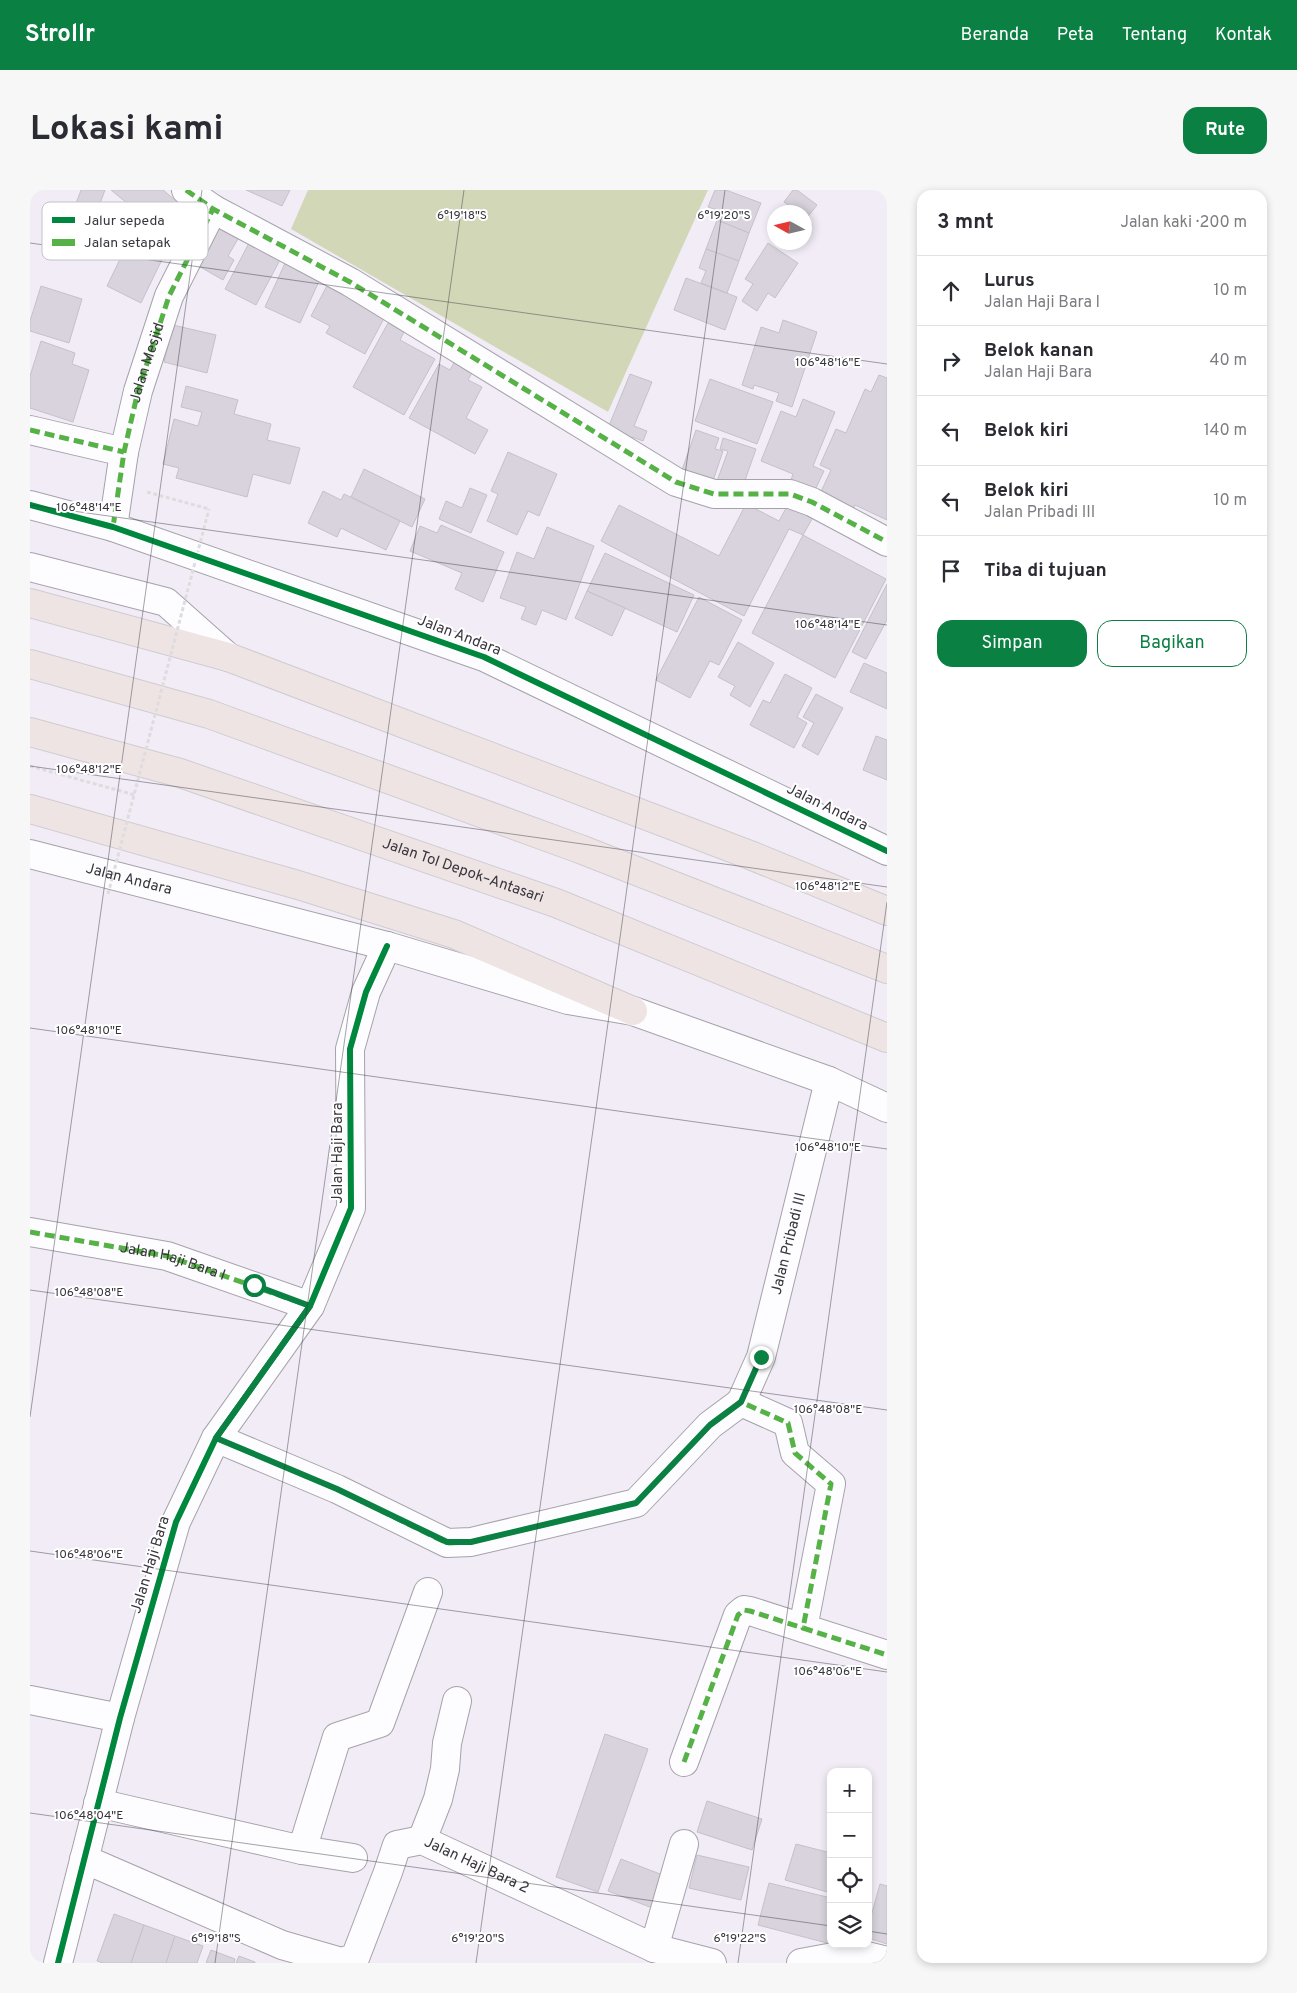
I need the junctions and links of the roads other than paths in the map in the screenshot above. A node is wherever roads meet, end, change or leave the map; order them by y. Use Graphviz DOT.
graph roads {
  1 [pos="186,190"];
  2 [pos="203,202"];
  3 [pos="208,205"];
  4 [pos="213,209"];
  5 [pos="208,219"];
  6 [pos="188,260"];
  7 [pos="30,430"];
  8 [pos="124,452"];
  9 [pos="30,505"];
  10 [pos="113,527"];
  11 [pos="887,542"];
  12 [pos="30,566"];
  13 [pos="30,604"];
  14 [pos="228,657"];
  15 [pos="30,664"];
  16 [pos="30,732"];
  17 [pos="30,809"];
  18 [pos="887,851"];
  19 [pos="30,854"];
  20 [pos="887,911"];
  21 [pos="386,946"];
  22 [pos="887,969"];
  23 [pos="633,1010"];
  24 [pos="887,1038"];
  25 [pos="829,1081"];
  26 [pos="887,1108"];
  27 [pos="30,1232"];
  28 [pos="310,1306"];
  29 [pos="741,1402"];
  30 [pos="216,1438"];
  31 [pos="428,1592"];
  32 [pos="804,1628"];
  33 [pos="887,1655"];
  34 [pos="30,1700"];
  35 [pos="458,1701"];
  36 [pos="120,1718"];
  37 [pos="684,1762"];
  38 [pos="98,1804"];
  39 [pos="422,1840"];
  40 [pos="684,1844"];
  41 [pos="302,1850"];
  42 [pos="354,1858"];
  43 [pos="84,1859"];
  44 [pos="654,1948"];
  45 [pos="279,1954"];
  46 [pos="356,1960"];
  47 [pos="887,1961"];
  48 [pos="58,1963"];
  49 [pos="712,1963"];
  50 [pos="801,1963"];
  1 -- 2 [label="street"];
  3 -- 4 [label="street"];
  4 -- 5 [label="street, Jalan Mesjid"];
  4 -- 11 [label="street"];
  6 -- 8 [label="street, Jalan Mesjid"];
  7 -- 8 [label="street"];
  8 -- 10 [label="street, Jalan Mesjid"];
  9 -- 10 [label="street, Jalan Andara"];
  10 -- 18 [label="street, Jalan Andara"];
  12 -- 14 [label="street"];
  13 -- 14 [label="highway"];
  14 -- 20 [label="highway"];
  15 -- 22 [label="highway"];
  16 -- 24 [label="highway, Jalan Tol Depok–Antasari"];
  17 -- 23 [label="highway"];
  19 -- 21 [label="street, Jalan Andara"];
  21 -- 23 [label="street, Jalan Andara"];
  21 -- 28 [label="street, Jalan Haji Bara"];
  23 -- 25 [label="street, Jalan Andara"];
  25 -- 26 [label="street, Jalan Andara"];
  25 -- 29 [label="street, Jalan Pribadi III"];
  27 -- 28 [label="street, Jalan Haji Bara I"];
  28 -- 30 [label="street, Jalan Haji Bara"];
  29 -- 30 [label="street"];
  29 -- 32 [label="street"];
  30 -- 36 [label="street, Jalan Haji Bara"];
  31 -- 41 [label="street"];
  32 -- 33 [label="street"];
  32 -- 37 [label="street"];
  34 -- 36 [label="street"];
  35 -- 39 [label="street"];
  36 -- 38 [label="street, Jalan Haji Bara"];
  38 -- 41 [label="street"];
  38 -- 43 [label="street, Jalan Haji Bara"];
  39 -- 44 [label="street, Jalan Haji Bara 2"];
  39 -- 46 [label="street, Jalan Haji Bara 2"];
  40 -- 44 [label="street"];
  41 -- 42 [label="street"];
  43 -- 45 [label="street, Jalan Haji Bara 2"];
  43 -- 48 [label="street, Jalan Haji Bara"];
  44 -- 49 [label="street, Jalan Haji Bara 2"];
  45 -- 46 [label="street, Jalan Haji Bara 2"];
  47 -- 50 [label="street"];
}
